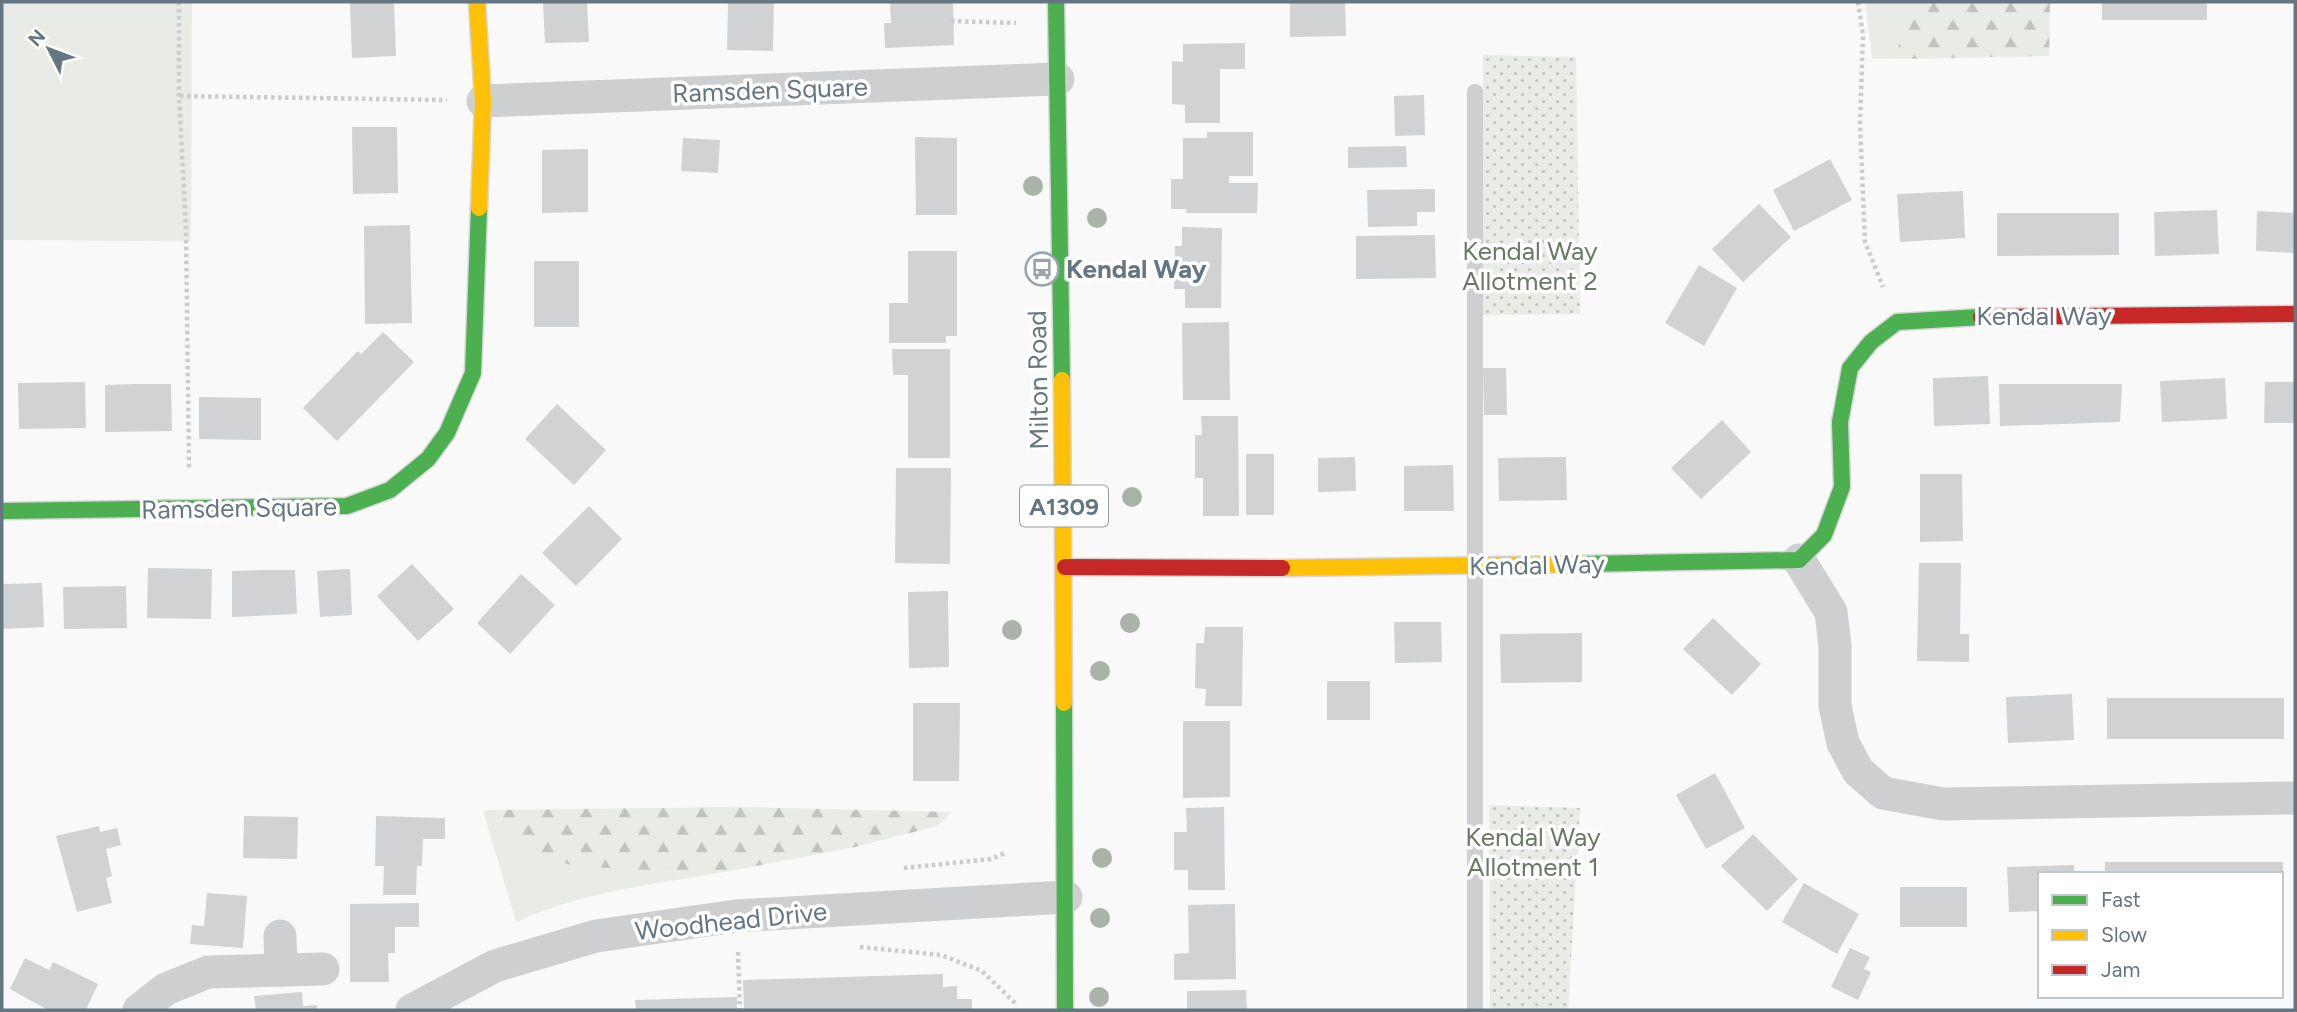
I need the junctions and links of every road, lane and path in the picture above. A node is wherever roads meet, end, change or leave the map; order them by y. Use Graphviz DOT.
graph roads {
  1 [pos="179,2"];
  2 [pos="477,2"];
  3 [pos="1056,2"];
  4 [pos="1858,2"];
  5 [pos="951,21"];
  6 [pos="1016,23"];
  7 [pos="1058,79"];
  8 [pos="1475,92"];
  9 [pos="179,96"];
  10 [pos="483,101"];
  11 [pos="2295,314"];
  12 [pos="1897,322"];
  13 [pos="190,510"];
  14 [pos="2,511"];
  15 [pos="1799,560"];
  16 [pos="1475,566"];
  17 [pos="1065,567"];
  18 [pos="2295,798"];
  19 [pos="1066,897"];
  20 [pos="280,936"];
  21 [pos="848,947"];
  22 [pos="323,969"];
  23 [pos="281,970"];
  24 [pos="1017,1005"];
  25 [pos="139,1010"];
  26 [pos="412,1010"];
  27 [pos="1065,1010"];
  28 [pos="1475,1010"];
  1 -- 9 [label="path"];
  2 -- 10 [label="street, Ramsden Square"];
  3 -- 7 [label="street, Milton Road / A1309"];
  4 -- 12 [label="path"];
  5 -- 6 [label="path"];
  7 -- 10 [label="street, Ramsden Square"];
  7 -- 17 [label="street, Milton Road / A1309"];
  8 -- 16 [label="lane"];
  9 -- 10 [label="path"];
  9 -- 13 [label="path"];
  10 -- 13 [label="street, Ramsden Square"];
  11 -- 12 [label="street, Kendal Way"];
  12 -- 15 [label="street"];
  13 -- 14 [label="street, Ramsden Square"];
  15 -- 16 [label="street, Kendal Way"];
  15 -- 18 [label="street"];
  16 -- 17 [label="street, Kendal Way"];
  16 -- 28 [label="lane"];
  17 -- 19 [label="street, Milton Road / A1309"];
  19 -- 26 [label="street, Woodhead Drive"];
  19 -- 27 [label="street, Milton Road / A1309"];
  20 -- 23 [label="street"];
  21 -- 24 [label="path"];
  22 -- 23 [label="street"];
  23 -- 25 [label="street"];
}
